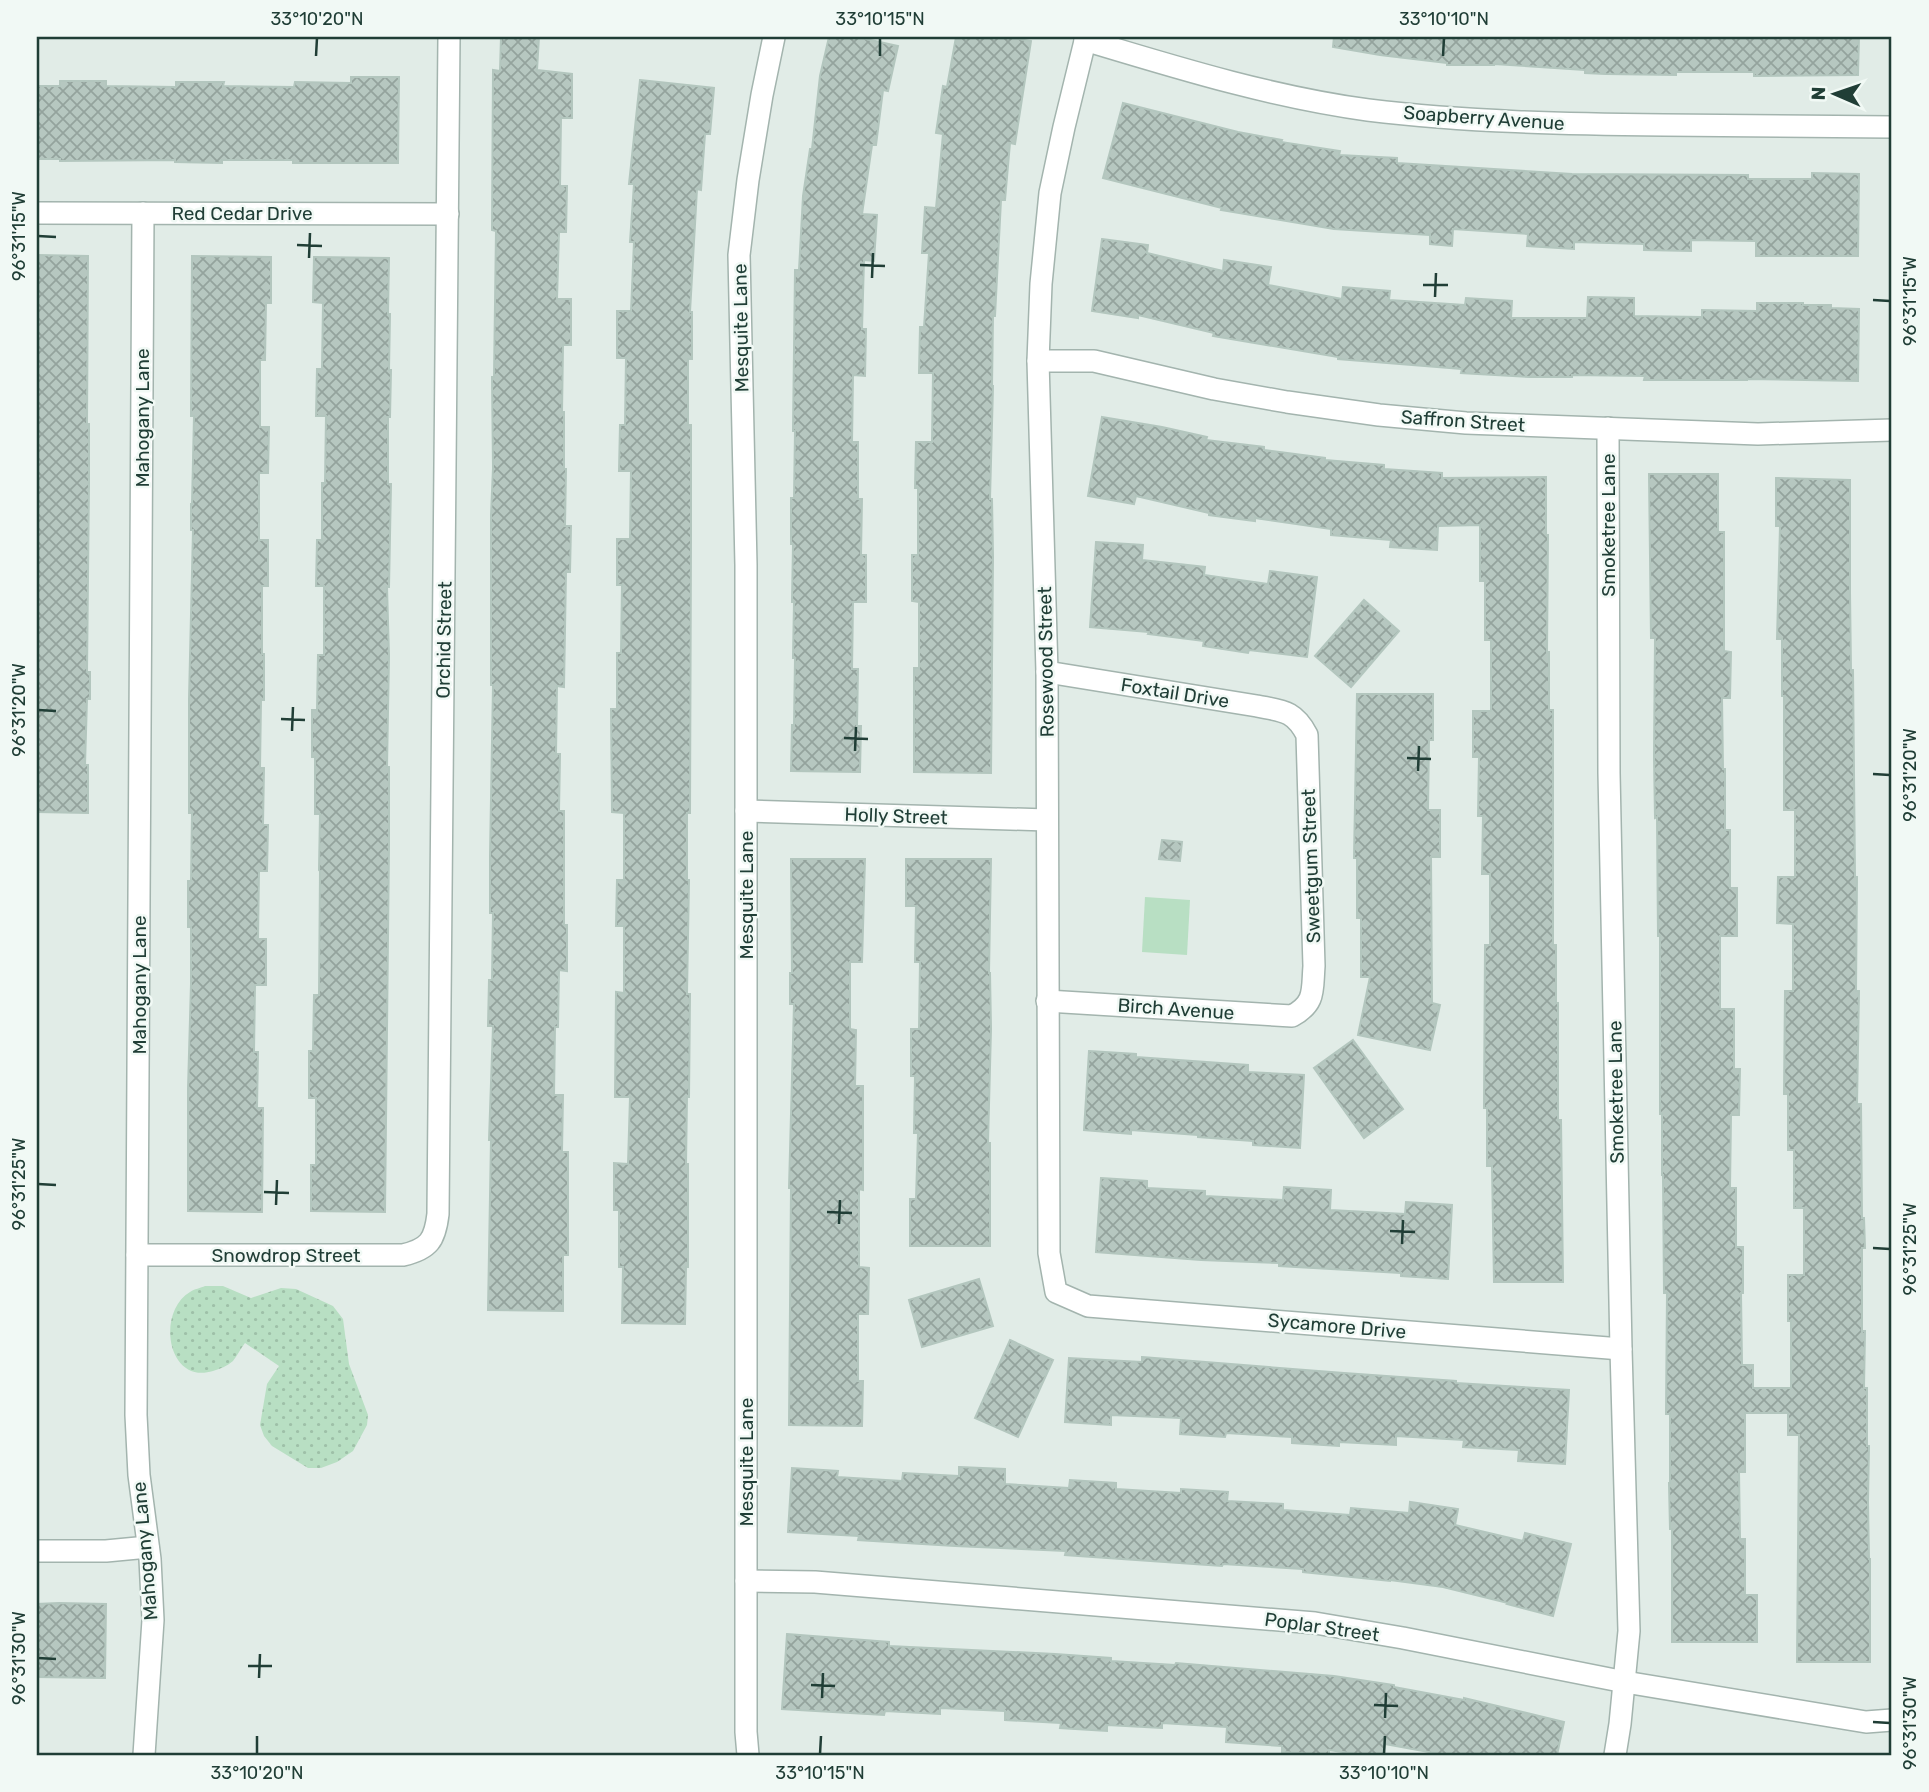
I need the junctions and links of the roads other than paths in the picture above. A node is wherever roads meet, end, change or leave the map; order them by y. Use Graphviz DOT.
graph roads {
  1 [pos="449,37"];
  2 [pos="774,37"];
  3 [pos="1086,38"];
  4 [pos="1892,127"];
  5 [pos="37,213"];
  6 [pos="143,213"];
  7 [pos="448,214"];
  8 [pos="1038,361"];
  9 [pos="1608,428"];
  10 [pos="1892,430"];
  11 [pos="1047,672"];
  12 [pos="1300,720"];
  13 [pos="746,811"];
  14 [pos="1047,820"];
  15 [pos="1047,1001"];
  16 [pos="1303,1010"];
  17 [pos="430,1242"];
  18 [pos="137,1255"];
  19 [pos="1056,1292"];
  20 [pos="1621,1349"];
  21 [pos="148,1547"];
  22 [pos="37,1551"];
  23 [pos="746,1581"];
  24 [pos="1625,1682"];
  25 [pos="1892,1720"];
  26 [pos="144,1755"];
  27 [pos="748,1755"];
  28 [pos="1615,1755"];
  1 -- 7 [label="street, Orchid Street"];
  2 -- 13 [label="street, Mesquite Lane"];
  3 -- 4 [label="street, Soapberry Avenue"];
  3 -- 8 [label="street, Rosewood Street"];
  5 -- 6 [label="street, Red Cedar Drive"];
  6 -- 7 [label="street, Red Cedar Drive"];
  6 -- 18 [label="street, Mahogany Lane"];
  7 -- 17 [label="street, Orchid Street"];
  8 -- 9 [label="street, Saffron Street"];
  8 -- 11 [label="street, Rosewood Street"];
  9 -- 10 [label="street, Saffron Street"];
  9 -- 20 [label="street, Smoketree Lane"];
  11 -- 12 [label="street, Foxtail Drive"];
  11 -- 14 [label="street, Rosewood Street"];
  12 -- 16 [label="street, Sweetgum Street"];
  13 -- 14 [label="street, Holly Street"];
  13 -- 23 [label="street, Mesquite Lane"];
  14 -- 15 [label="street, Rosewood Street"];
  15 -- 16 [label="street, Birch Avenue"];
  15 -- 19 [label="street, Rosewood Street"];
  17 -- 18 [label="street, Snowdrop Street"];
  18 -- 21 [label="street, Mahogany Lane"];
  19 -- 20 [label="street, Sycamore Drive"];
  20 -- 24 [label="street, Smoketree Lane"];
  21 -- 22 [label="street"];
  21 -- 26 [label="street, Mahogany Lane"];
  23 -- 24 [label="street, Poplar Street"];
  23 -- 27 [label="street, Mesquite Lane"];
  24 -- 25 [label="street, Poplar Street"];
  24 -- 28 [label="street, Smoketree Lane"];
}
